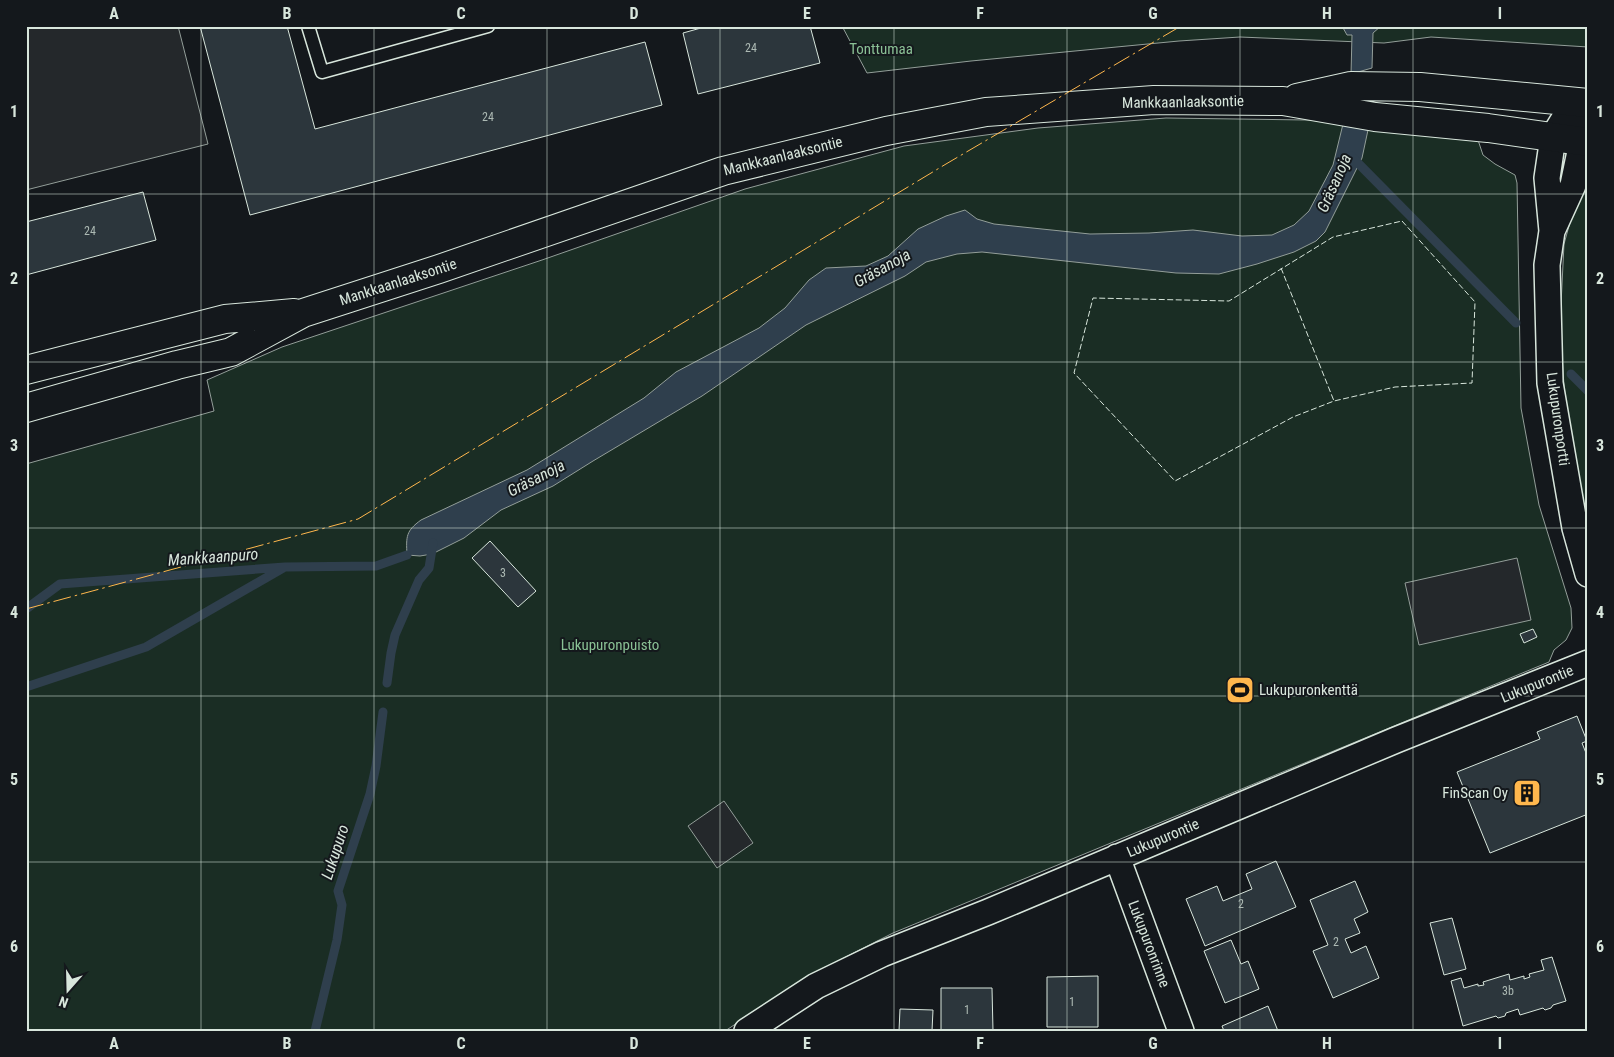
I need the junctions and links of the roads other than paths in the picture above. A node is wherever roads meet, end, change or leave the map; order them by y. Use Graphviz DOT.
graph roads {
  1 [pos="308,26"];
  2 [pos="488,26"];
  3 [pos="1283,101"];
  4 [pos="1581,102"];
  5 [pos="1553,137"];
  6 [pos="1585,142"];
  7 [pos="1552,231"];
  8 [pos="303,313"];
  9 [pos="26,370"];
  10 [pos="26,408"];
  11 [pos="1588,574"];
  12 [pos="1588,663"];
  13 [pos="1117,857"];
  14 [pos="747,1031"];
  15 [pos="1182,1031"];
  1 -- 2 [label="lane"];
  3 -- 4 [label="main road, Mankkaanlaaksontie"];
  3 -- 5 [label="main road, Mankkaanlaaksontie"];
  3 -- 8 [label="main road, Mankkaanlaaksontie"];
  4 -- 5 [label="street, Lukupuronportti"];
  4 -- 6 [label="street, Lukupuronportti"];
  5 -- 6 [label="main road, Mankkaanlaaksontie"];
  5 -- 7 [label="street, Lukupuronportti"];
  6 -- 7 [label="street, Lukupuronportti"];
  7 -- 11 [label="street, Lukupuronportti"];
  8 -- 9 [label="main road, Mankkaanlaaksontie"];
  8 -- 10 [label="main road, Mankkaanlaaksontie"];
  12 -- 13 [label="street, Lukupurontie"];
  13 -- 14 [label="street, Lukupurontie"];
  13 -- 15 [label="street, Lukupuronrinne"];
}
